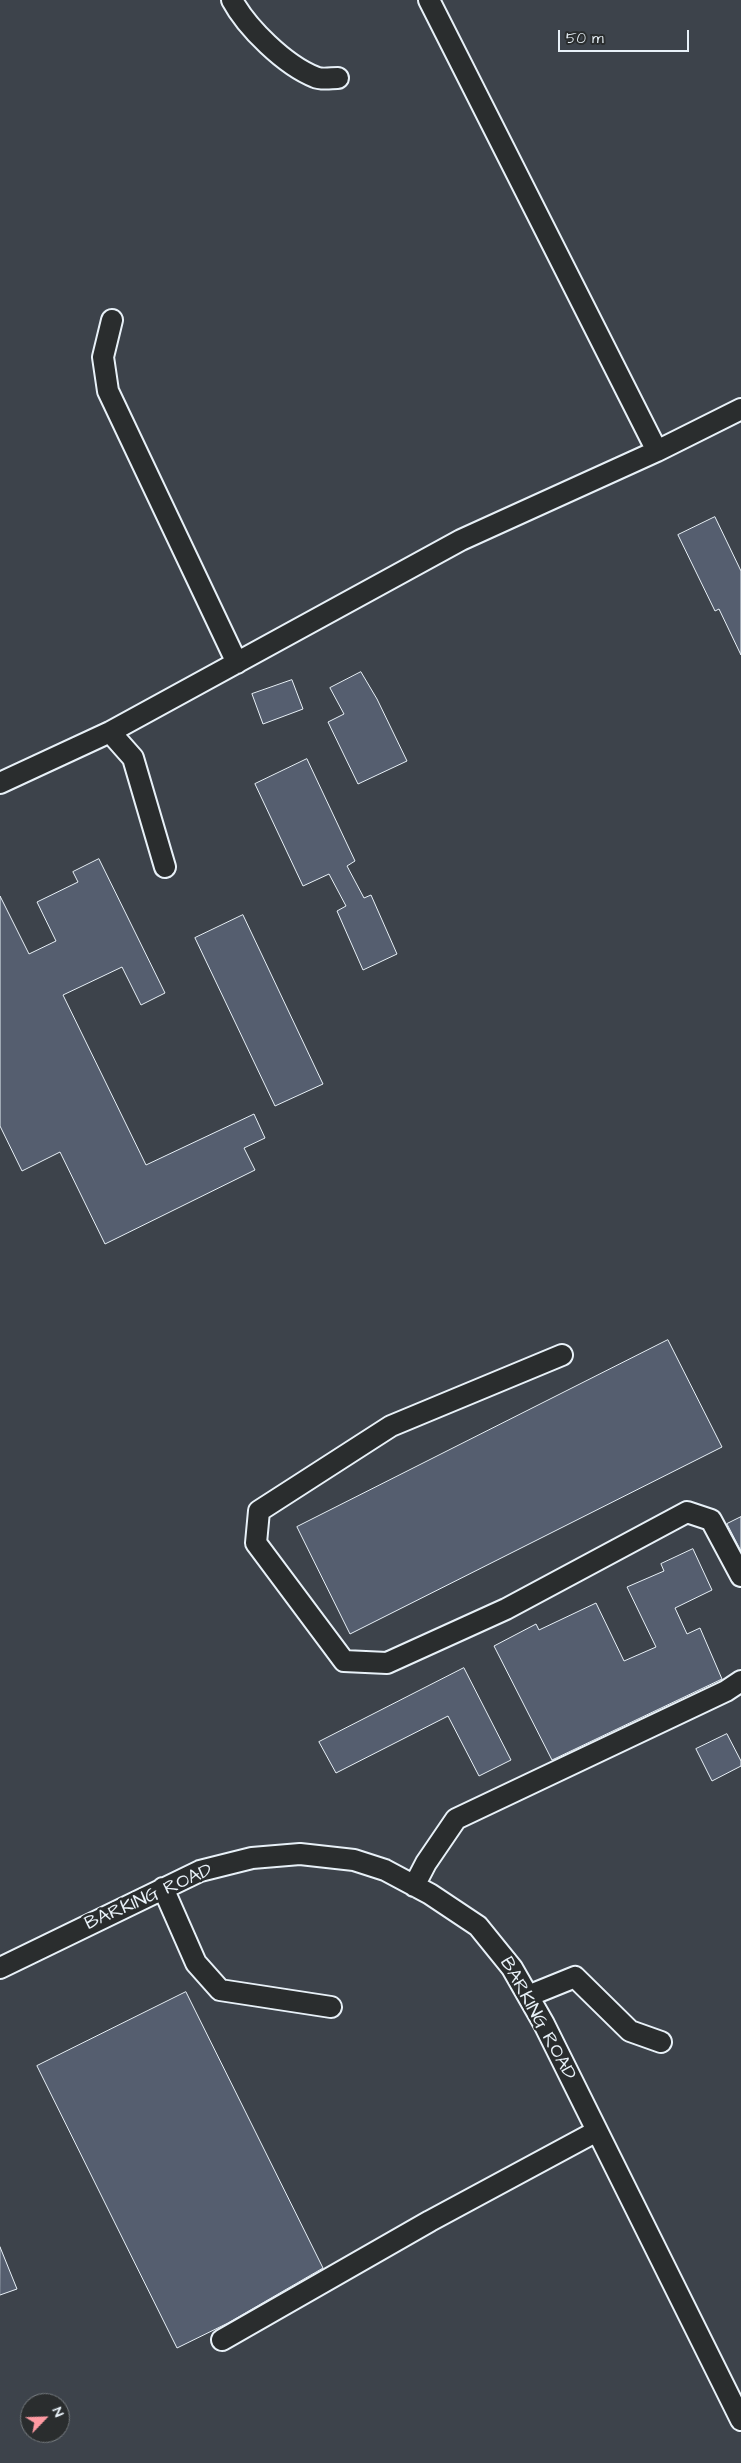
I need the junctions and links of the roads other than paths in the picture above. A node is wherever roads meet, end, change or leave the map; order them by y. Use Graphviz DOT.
graph roads {
  1 [pos="232,0"];
  2 [pos="428,0"];
  3 [pos="338,78"];
  4 [pos="112,320"];
  5 [pos="741,409"];
  6 [pos="657,452"];
  7 [pos="237,663"];
  8 [pos="110,732"];
  9 [pos="0,783"];
  10 [pos="165,867"];
  11 [pos="562,1355"];
  12 [pos="741,1576"];
  13 [pos="741,1681"];
  14 [pos="414,1886"];
  15 [pos="163,1888"];
  16 [pos="0,1968"];
  17 [pos="528,1996"];
  18 [pos="331,2007"];
  19 [pos="661,2042"];
  20 [pos="597,2131"];
  21 [pos="222,2340"];
  22 [pos="741,2420"];
  1 -- 3 [label="street"];
  2 -- 6 [label="street"];
  4 -- 7 [label="street"];
  5 -- 6 [label="street"];
  6 -- 7 [label="street"];
  7 -- 8 [label="street"];
  8 -- 9 [label="street"];
  8 -- 10 [label="street"];
  11 -- 12 [label="street"];
  13 -- 14 [label="street"];
  14 -- 15 [label="street, BARKING ROAD"];
  14 -- 17 [label="street, BARKING ROAD"];
  15 -- 16 [label="street, BARKING ROAD"];
  15 -- 18 [label="street"];
  17 -- 19 [label="street"];
  17 -- 20 [label="street, BARKING ROAD"];
  20 -- 21 [label="street"];
  20 -- 22 [label="street, BARKING ROAD"];
}
